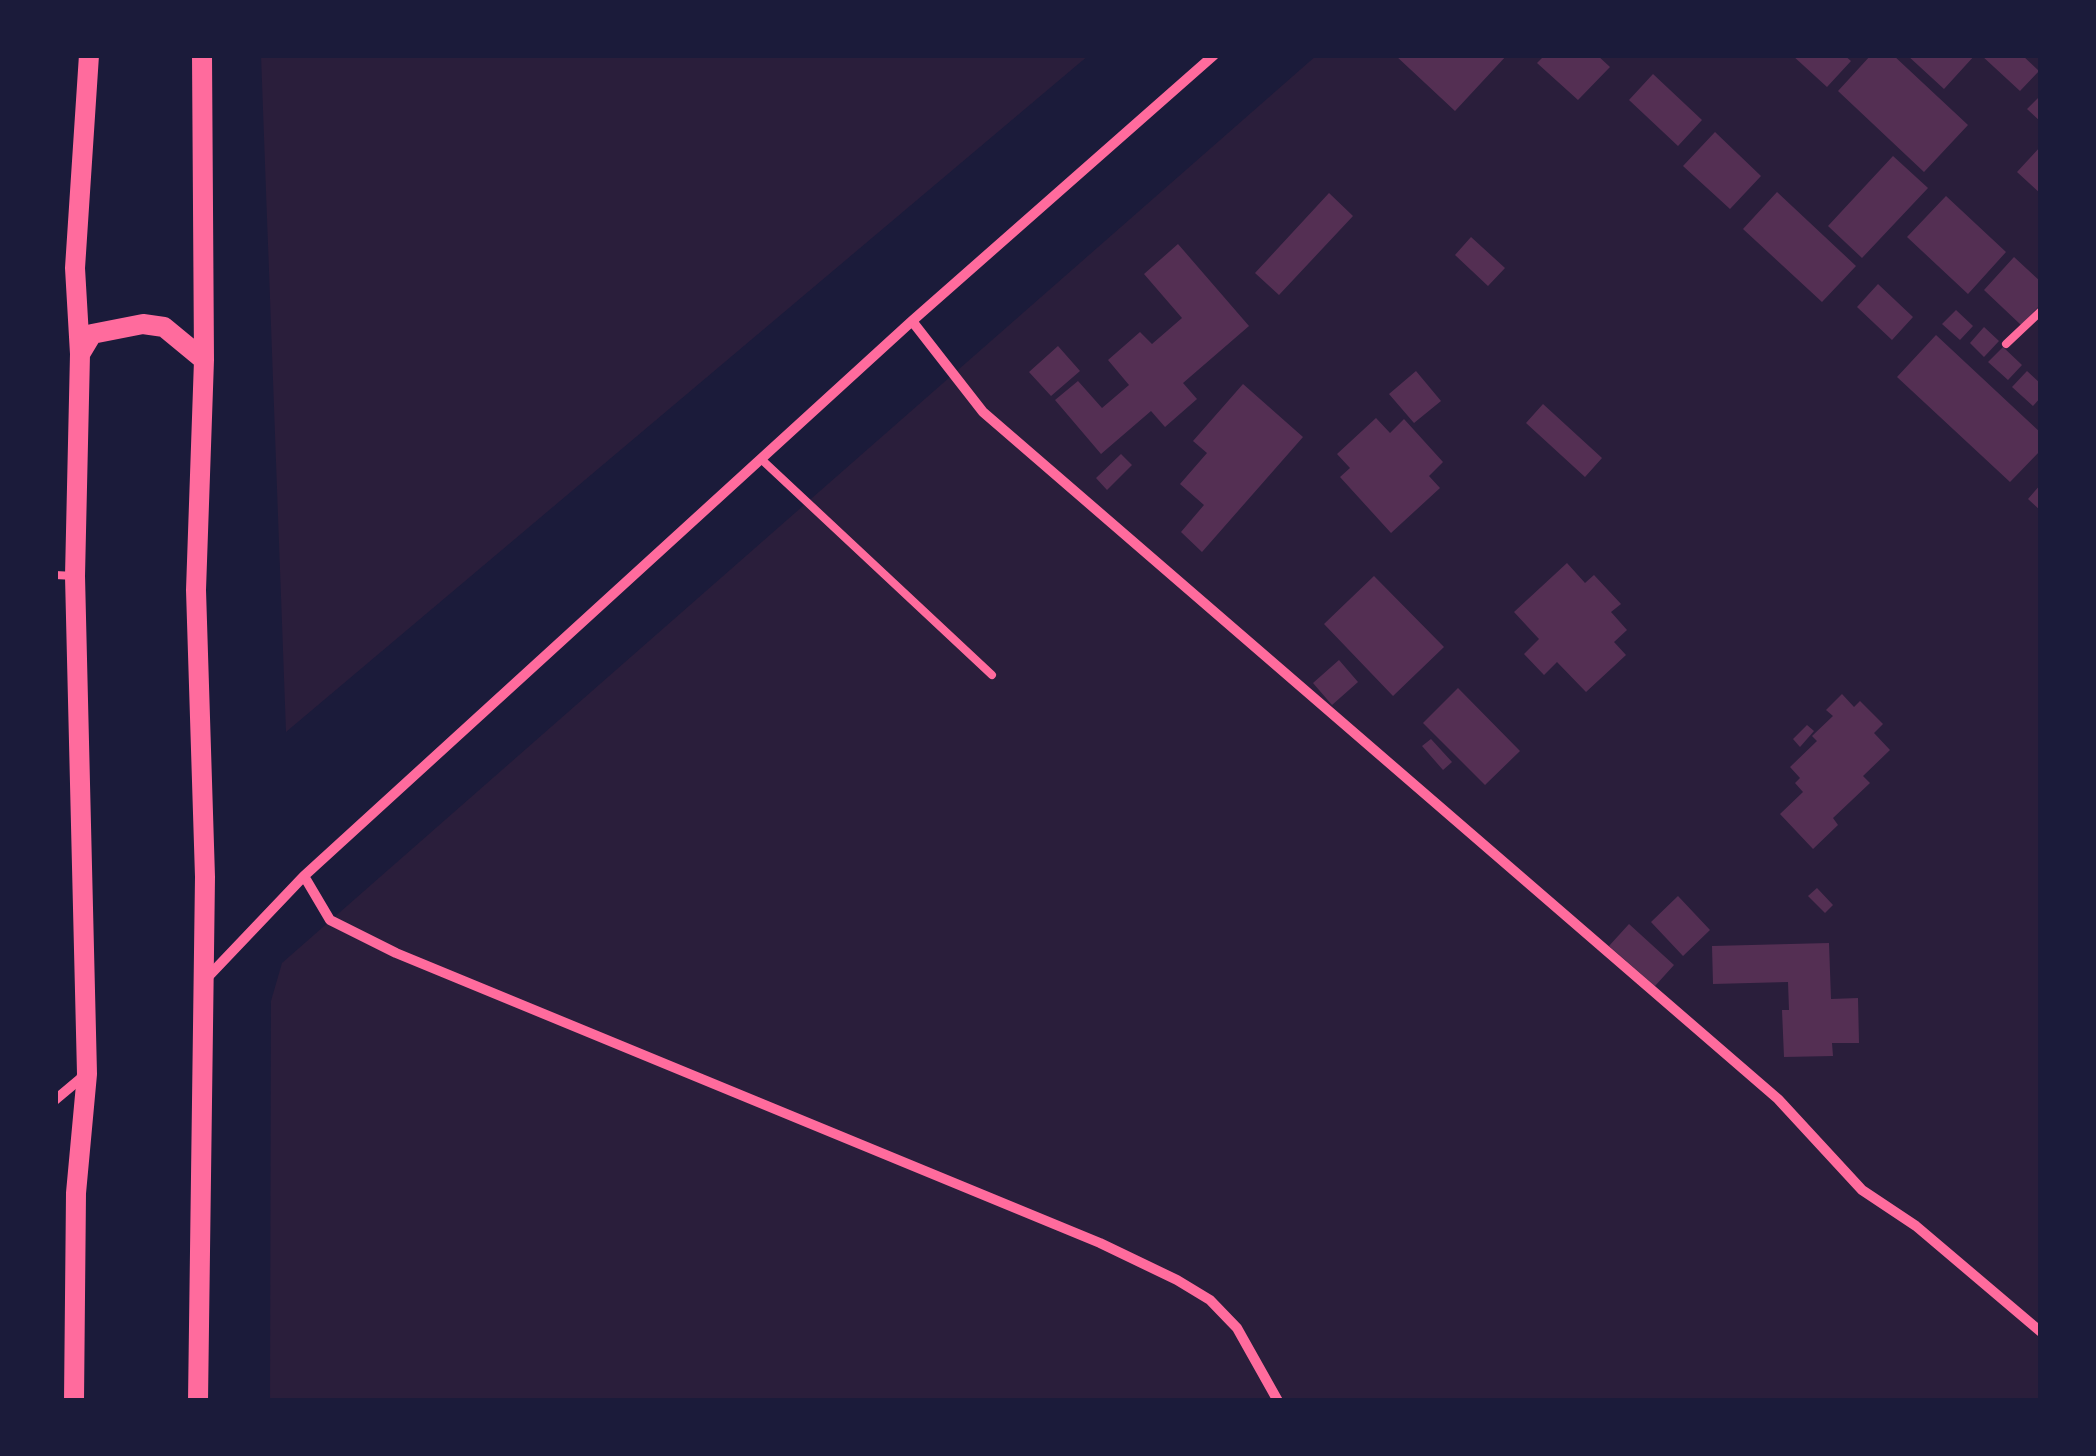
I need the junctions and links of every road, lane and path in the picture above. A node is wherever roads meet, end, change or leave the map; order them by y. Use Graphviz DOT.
graph roads {
  1 [pos="89,55"];
  2 [pos="202,55"];
  3 [pos="1214,55"];
  4 [pos="2041,311"];
  5 [pos="912,321"];
  6 [pos="2006,344"];
  7 [pos="80,354"];
  8 [pos="204,360"];
  9 [pos="761,459"];
  10 [pos="65,576"];
  11 [pos="992,675"];
  12 [pos="304,876"];
  13 [pos="202,983"];
  14 [pos="87,1074"];
  15 [pos="55,1100"];
  16 [pos="2041,1332"];
  17 [pos="74,1401"];
  18 [pos="198,1401"];
  19 [pos="1278,1401"];
  1 -- 7 [label="main road"];
  2 -- 8 [label="main road"];
  3 -- 5 [label="street"];
  4 -- 6 [label="lane"];
  5 -- 9 [label="street"];
  5 -- 16 [label="street"];
  7 -- 8 [label="main road"];
  7 -- 10 [label="main road"];
  8 -- 13 [label="main road"];
  9 -- 11 [label="lane"];
  9 -- 12 [label="street"];
  10 -- 14 [label="main road"];
  12 -- 13 [label="street"];
  12 -- 19 [label="street"];
  13 -- 18 [label="main road"];
  14 -- 15 [label="street"];
  14 -- 17 [label="main road"];
}
